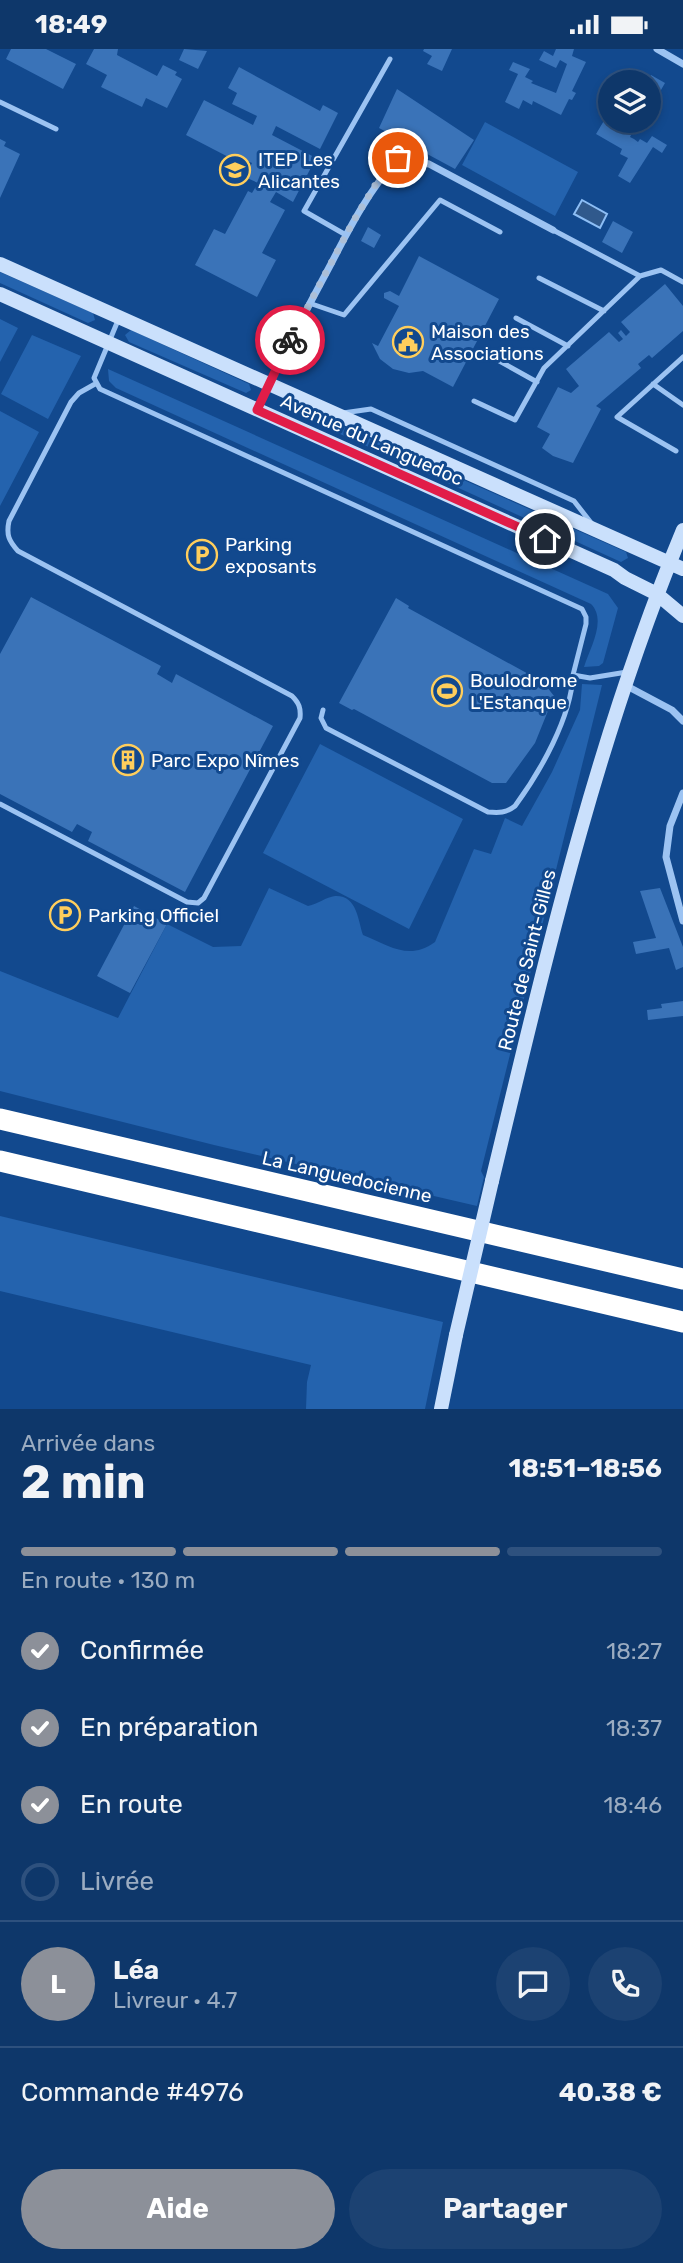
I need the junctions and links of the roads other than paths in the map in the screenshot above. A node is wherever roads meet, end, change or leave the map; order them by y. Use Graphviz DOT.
graph roads {
  1 [pos="657,49"];
  2 [pos="390,59"];
  3 [pos="683,64"];
  4 [pos="0,102"];
  5 [pos="56,129"];
  6 [pos="552,230"];
  7 [pos="500,232"];
  8 [pos="346,235"];
  9 [pos="0,264"];
  10 [pos="640,277"];
  11 [pos="539,278"];
  12 [pos="683,282"];
  13 [pos="0,293"];
  14 [pos="309,303"];
  15 [pos="604,311"];
  16 [pos="119,317"];
  17 [pos="516,318"];
  18 [pos="108,343"];
  19 [pos="568,346"];
  20 [pos="683,357"];
  21 [pos="494,358"];
  22 [pos="537,382"];
  23 [pos="95,384"];
  24 [pos="653,384"];
  25 [pos="269,385"];
  26 [pos="474,401"];
  27 [pos="683,405"];
  28 [pos="257,410"];
  29 [pos="676,451"];
  30 [pos="683,530"];
  31 [pos="677,565"];
  32 [pos="657,594"];
  33 [pos="683,616"];
  34 [pos="573,675"];
  35 [pos="627,678"];
  36 [pos="323,710"];
  37 [pos="683,721"];
  38 [pos="683,793"];
  39 [pos="0,804"];
  40 [pos="683,921"];
  41 [pos="0,1119"];
  42 [pos="0,1161"];
  43 [pos="683,1279"];
  44 [pos="683,1322"];
  45 [pos="441,1409"];
  1 -- 3 [label="street"];
  2 -- 8 [label="lane"];
  4 -- 5 [label="lane"];
  6 -- 8 [label="street"];
  6 -- 10 [label="lane"];
  7 -- 14 [label="lane"];
  8 -- 14 [label="street"];
  9 -- 16 [label="street, Avenue du Languedoc"];
  10 -- 12 [label="lane"];
  10 -- 15 [label="lane"];
  11 -- 15 [label="lane"];
  13 -- 18 [label="street, Avenue du Languedoc"];
  14 -- 25 [label="street"];
  15 -- 19 [label="lane"];
  16 -- 18 [label="lane"];
  16 -- 25 [label="street, Avenue du Languedoc"];
  17 -- 19 [label="lane"];
  18 -- 23 [label="lane"];
  18 -- 28 [label="street, Avenue du Languedoc"];
  19 -- 22 [label="lane"];
  20 -- 24 [label="lane"];
  21 -- 22 [label="lane"];
  22 -- 26 [label="lane"];
  23 -- 34 [label="lane"];
  23 -- 39 [label="lane"];
  24 -- 27 [label="lane"];
  24 -- 29 [label="lane"];
  25 -- 28 [label="street"];
  25 -- 31 [label="street, Avenue du Languedoc"];
  28 -- 32 [label="street, Avenue du Languedoc"];
  30 -- 31 [label="street, Route de Saint-Gilles"];
  31 -- 32 [label="street, Route de Saint-Gilles"];
  32 -- 33 [label="street, Avenue du Languedoc"];
  32 -- 35 [label="street, Route de Saint-Gilles"];
  34 -- 35 [label="lane"];
  34 -- 36 [label="lane"];
  35 -- 37 [label="street"];
  35 -- 45 [label="street, Route de Saint-Gilles, bridge"];
  38 -- 40 [label="street"];
  41 -- 43 [label="highway, La Languedocienne"];
  42 -- 44 [label="highway"];
}
